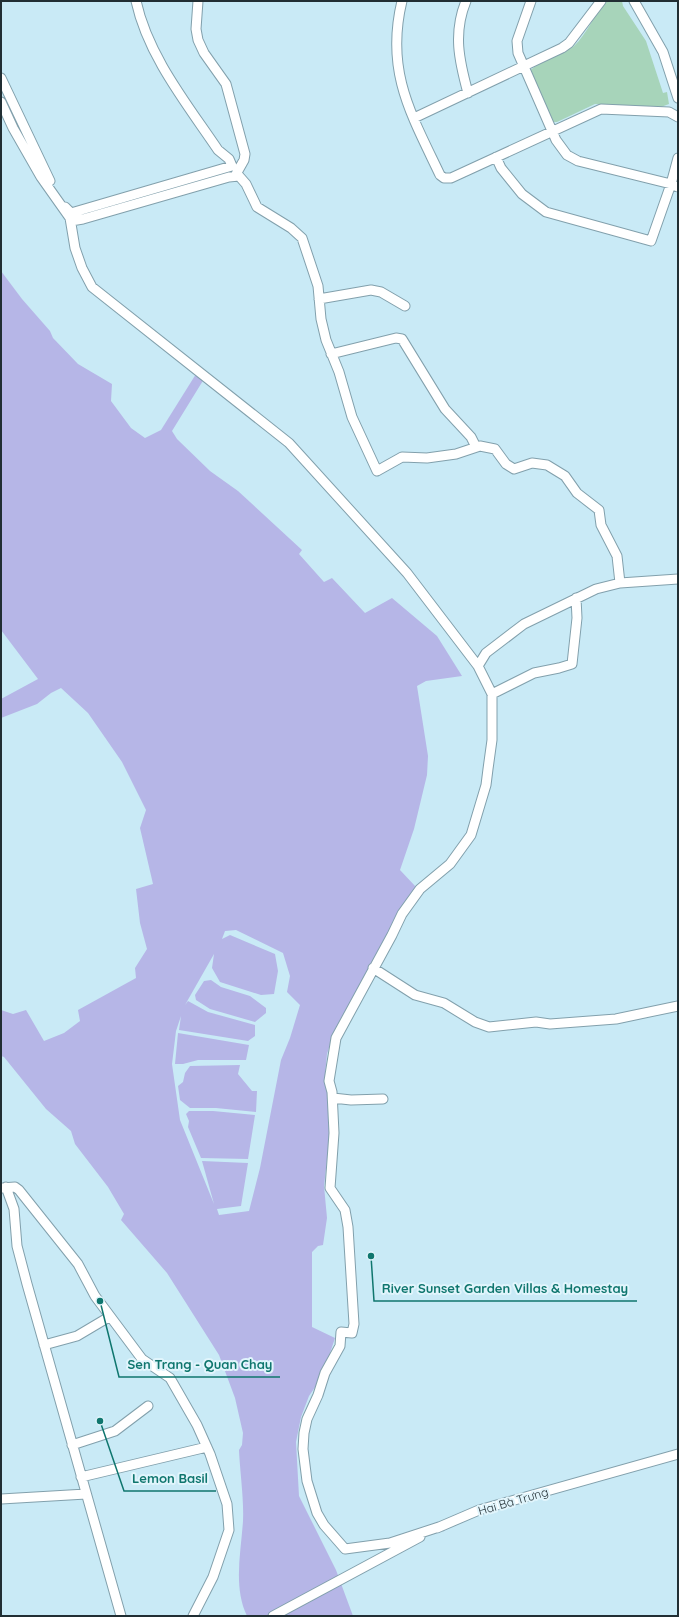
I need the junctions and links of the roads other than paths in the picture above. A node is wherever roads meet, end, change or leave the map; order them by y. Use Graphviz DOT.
graph roads {
  1 [pos="136,1"];
  2 [pos="198,1"];
  3 [pos="402,1"];
  4 [pos="466,1"];
  5 [pos="531,1"];
  6 [pos="601,1"];
  7 [pos="634,1"];
  8 [pos="524,67"];
  9 [pos="1,78"];
  10 [pos="468,93"];
  11 [pos="678,98"];
  12 [pos="1,102"];
  13 [pos="678,116"];
  14 [pos="414,118"];
  15 [pos="552,131"];
  16 [pos="496,157"];
  17 [pos="678,158"];
  18 [pos="235,176"];
  19 [pos="674,185"];
  20 [pos="71,221"];
  21 [pos="319,299"];
  22 [pos="405,306"];
  23 [pos="331,354"];
  24 [pos="476,447"];
  25 [pos="678,579"];
  26 [pos="620,583"];
  27 [pos="576,598"];
  28 [pos="478,666"];
  29 [pos="492,694"];
  30 [pos="373,968"];
  31 [pos="678,1006"];
  32 [pos="332,1098"];
  33 [pos="383,1099"];
  34 [pos="3,1188"];
  35 [pos="109,1317"];
  36 [pos="44,1345"];
  37 [pos="148,1406"];
  38 [pos="72,1444"];
  39 [pos="207,1447"];
  40 [pos="678,1454"];
  41 [pos="81,1477"];
  42 [pos="86,1494"];
  43 [pos="1,1499"];
  44 [pos="442,1526"];
  45 [pos="121,1616"];
  46 [pos="193,1616"];
  47 [pos="273,1616"];
  1 -- 9 [label="street"];
  2 -- 18 [label="street"];
  3 -- 14 [label="street"];
  4 -- 10 [label="street"];
  5 -- 8 [label="street"];
  6 -- 8 [label="street"];
  7 -- 11 [label="street"];
  8 -- 10 [label="street"];
  8 -- 15 [label="street"];
  10 -- 14 [label="street"];
  12 -- 20 [label="street"];
  13 -- 15 [label="street"];
  14 -- 16 [label="street"];
  15 -- 16 [label="street"];
  15 -- 19 [label="street"];
  16 -- 19 [label="street"];
  17 -- 19 [label="street"];
  18 -- 20 [label="street"];
  18 -- 21 [label="street"];
  20 -- 28 [label="street"];
  21 -- 22 [label="street"];
  21 -- 23 [label="street"];
  23 -- 24 [label="street"];
  23 -- 24 [label="street"];
  24 -- 26 [label="street"];
  25 -- 26 [label="street"];
  26 -- 27 [label="street"];
  27 -- 28 [label="street"];
  27 -- 29 [label="street"];
  28 -- 29 [label="street"];
  29 -- 30 [label="street"];
  30 -- 31 [label="street"];
  30 -- 32 [label="street"];
  32 -- 33 [label="street"];
  32 -- 44 [label="street"];
  34 -- 35 [label="street"];
  34 -- 36 [label="street"];
  35 -- 36 [label="street"];
  35 -- 39 [label="street"];
  36 -- 38 [label="street"];
  37 -- 38 [label="street"];
  38 -- 41 [label="street"];
  39 -- 41 [label="street"];
  39 -- 46 [label="street"];
  40 -- 44 [label="street, Hai Bà Trưng"];
  41 -- 42 [label="street"];
  42 -- 43 [label="street"];
  42 -- 45 [label="street"];
  44 -- 47 [label="street, Hai Bà Trưng"];
}
